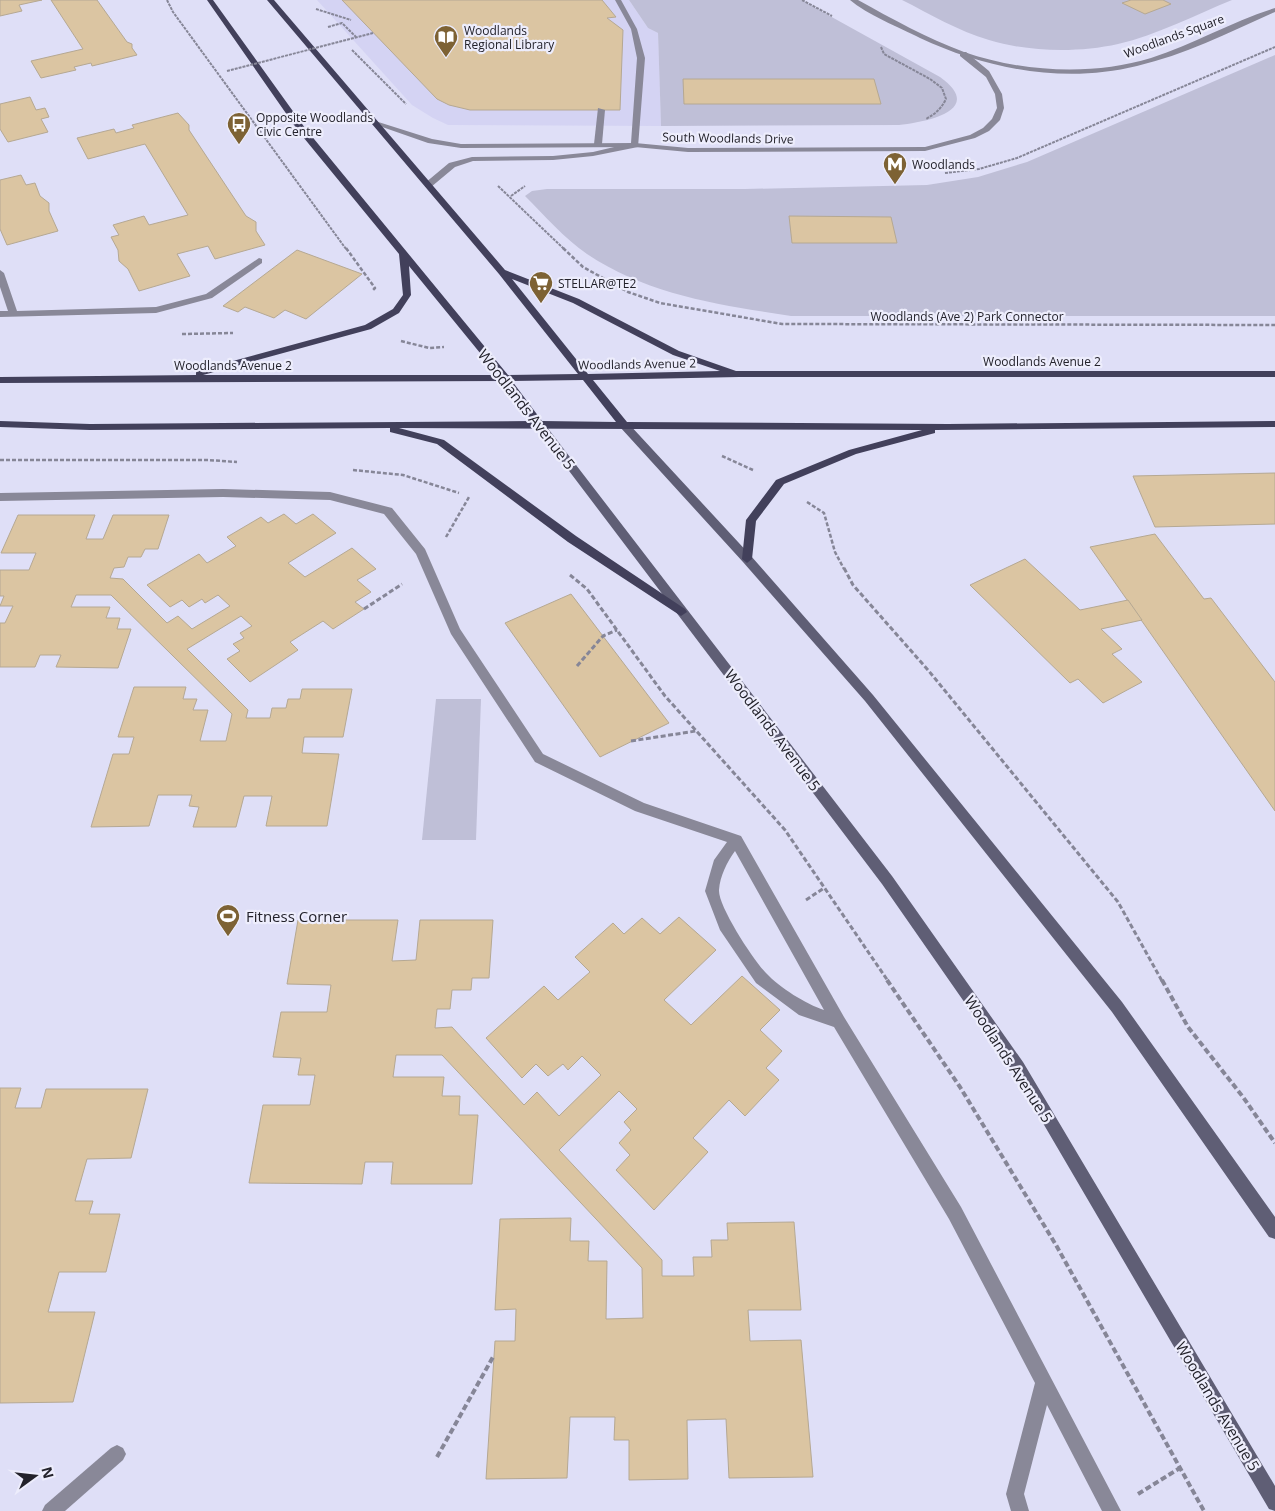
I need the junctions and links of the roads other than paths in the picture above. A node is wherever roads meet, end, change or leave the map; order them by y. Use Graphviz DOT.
graph roads {
  1 [pos="210,0"];
  2 [pos="270,0"];
  3 [pos="618,0"];
  4 [pos="853,0"];
  5 [pos="1275,10"];
  6 [pos="963,54"];
  7 [pos="601,110"];
  8 [pos="372,122"];
  9 [pos="598,144"];
  10 [pos="635,145"];
  11 [pos="428,185"];
  12 [pos="403,252"];
  13 [pos="259,261"];
  14 [pos="502,272"];
  15 [pos="0,273"];
  16 [pos="0,314"];
  17 [pos="13,314"];
  18 [pos="739,374"];
  19 [pos="1275,374"];
  20 [pos="185,378"];
  21 [pos="505,378"];
  22 [pos="585,378"];
  23 [pos="0,380"];
  24 [pos="0,424"];
  25 [pos="539,424"];
  26 [pos="1275,424"];
  27 [pos="624,425"];
  28 [pos="379,426"];
  29 [pos="948,427"];
  30 [pos="0,497"];
  31 [pos="747,559"];
  32 [pos="682,612"];
  33 [pos="736,840"];
  34 [pos="839,1022"];
  35 [pos="1275,1231"];
  36 [pos="1044,1382"];
  37 [pos="117,1454"];
  38 [pos="1275,1503"];
  39 [pos="1112,1510"];
  40 [pos="51,1511"];
  41 [pos="1020,1511"];
  1 -- 12 [label="main road, Woodlands Avenue 5"];
  2 -- 8 [label="main road"];
  3 -- 10 [label="street"];
  4 -- 6 [label="street, Woodlands Square"];
  5 -- 6 [label="street, Woodlands Square"];
  6 -- 10 [label="street, South Woodlands Drive"];
  7 -- 9 [label="street"];
  8 -- 9 [label="street, South Woodlands Drive"];
  8 -- 11 [label="main road"];
  9 -- 10 [label="street, South Woodlands Drive"];
  10 -- 11 [label="street"];
  11 -- 14 [label="main road"];
  12 -- 20 [label="main road"];
  12 -- 21 [label="main road, Woodlands Avenue 5"];
  13 -- 17 [label="street"];
  14 -- 18 [label="main road"];
  14 -- 22 [label="main road"];
  15 -- 17 [label="street"];
  16 -- 17 [label="street"];
  18 -- 19 [label="main road, Woodlands Avenue 2"];
  18 -- 22 [label="main road, Woodlands Avenue 2"];
  20 -- 21 [label="main road, Woodlands Avenue 2"];
  20 -- 23 [label="main road, Woodlands Avenue 2"];
  21 -- 22 [label="main road, Woodlands Avenue 2"];
  21 -- 25 [label="main road, Woodlands Avenue 5"];
  22 -- 27 [label="main road"];
  24 -- 28 [label="main road"];
  25 -- 27 [label="main road"];
  25 -- 28 [label="main road"];
  25 -- 32 [label="main road, Woodlands Avenue 5"];
  26 -- 29 [label="main road"];
  27 -- 29 [label="main road"];
  27 -- 31 [label="main road"];
  28 -- 32 [label="main road"];
  29 -- 31 [label="main road"];
  30 -- 33 [label="street"];
  31 -- 35 [label="main road"];
  32 -- 38 [label="main road, Woodlands Avenue 5"];
  33 -- 34 [label="street"];
  33 -- 34 [label="street"];
  34 -- 36 [label="street"];
  36 -- 39 [label="street"];
  36 -- 41 [label="street"];
  37 -- 40 [label="street"];
}
